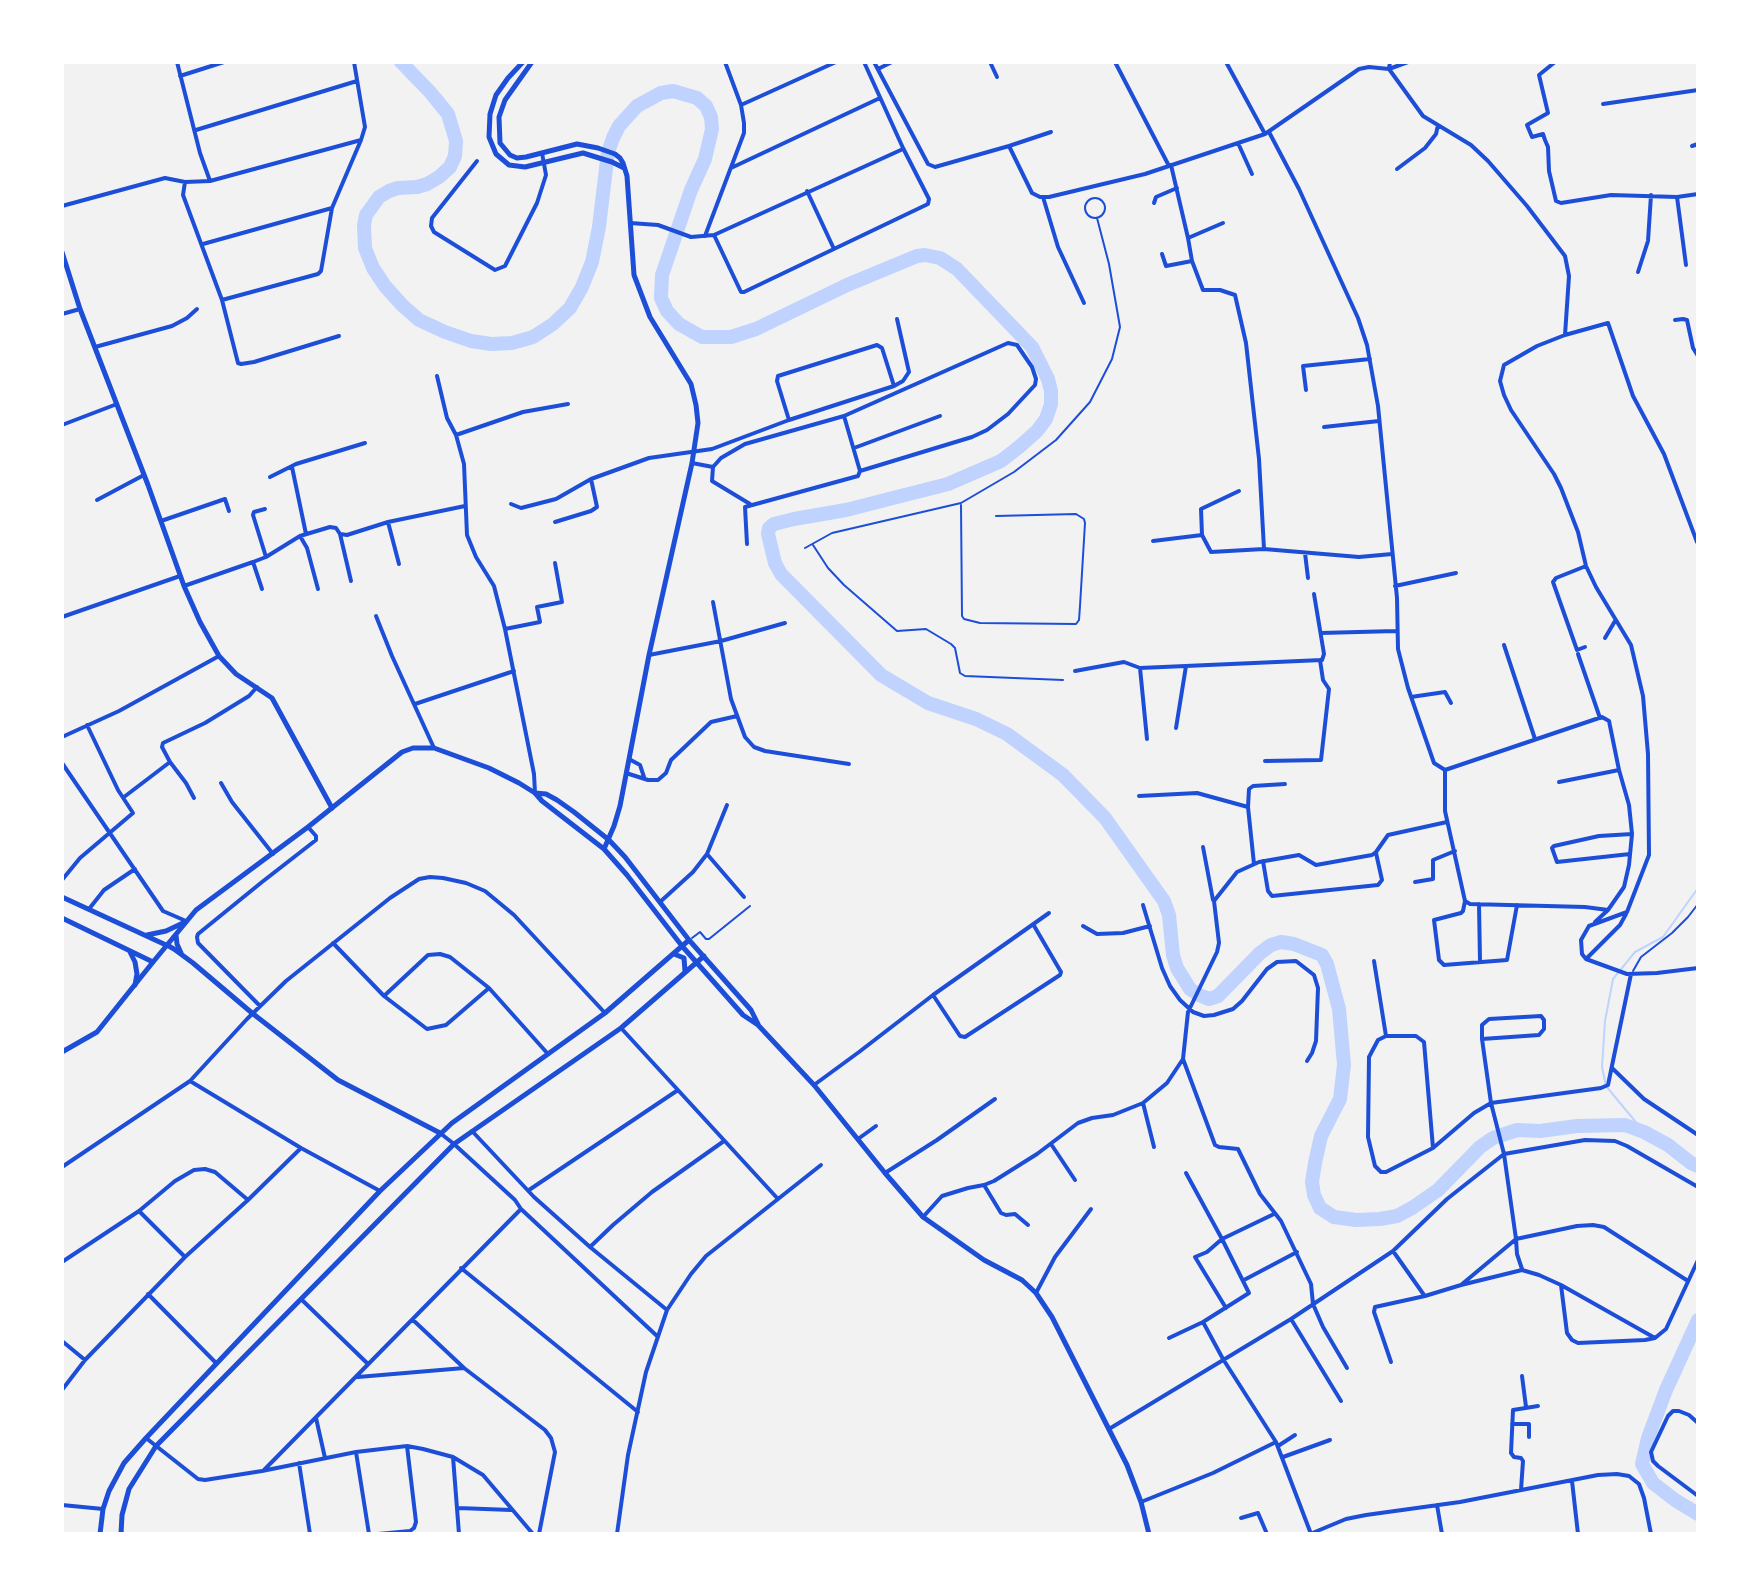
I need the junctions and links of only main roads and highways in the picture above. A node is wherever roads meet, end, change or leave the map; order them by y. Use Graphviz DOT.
graph roads {
  1 [pos="523,62"];
  2 [pos="532,62"];
  3 [pos="625,169"];
  4 [pos="63,257"];
  5 [pos="535,793"];
  6 [pos="332,808"];
  7 [pos="609,840"];
  8 [pos="604,849"];
  9 [pos="62,897"];
  10 [pos="62,918"];
  11 [pos="185,922"];
  12 [pos="176,934"];
  13 [pos="146,936"];
  14 [pos="689,940"];
  15 [pos="167,945"];
  16 [pos="682,946"];
  17 [pos="130,951"];
  18 [pos="181,953"];
  19 [pos="673,954"];
  20 [pos="704,956"];
  21 [pos="153,962"];
  22 [pos="696,962"];
  23 [pos="685,971"];
  24 [pos="135,985"];
  25 [pos="758,1025"];
  26 [pos="62,1052"];
  27 [pos="440,1133"];
  28 [pos="100,1534"];
  29 [pos="121,1534"];
  30 [pos="1149,1534"];
  1 -- 3 [label="main road"];
  2 -- 3 [label="main road"];
  3 -- 7 [label="main road"];
  4 -- 6 [label="main road"];
  5 -- 6 [label="main road"];
  5 -- 7 [label="main road"];
  5 -- 8 [label="main road"];
  6 -- 11 [label="main road"];
  7 -- 8 [label="main road"];
  7 -- 14 [label="main road"];
  8 -- 16 [label="main road"];
  9 -- 13 [label="main road"];
  10 -- 17 [label="main road"];
  11 -- 12 [label="main road"];
  11 -- 13 [label="main road"];
  12 -- 15 [label="main road"];
  12 -- 18 [label="main road"];
  13 -- 15 [label="main road"];
  14 -- 16 [label="main road"];
  14 -- 20 [label="main road"];
  15 -- 18 [label="main road"];
  15 -- 21 [label="main road"];
  16 -- 19 [label="main road"];
  16 -- 22 [label="main road"];
  17 -- 21 [label="main road"];
  17 -- 24 [label="main road"];
  18 -- 27 [label="main road"];
  19 -- 23 [label="main road"];
  19 -- 27 [label="main road"];
  20 -- 22 [label="main road"];
  20 -- 25 [label="main road"];
  21 -- 24 [label="main road"];
  22 -- 23 [label="main road"];
  22 -- 25 [label="main road"];
  23 -- 29 [label="main road"];
  24 -- 26 [label="main road"];
  25 -- 30 [label="main road"];
  27 -- 28 [label="main road"];
}
